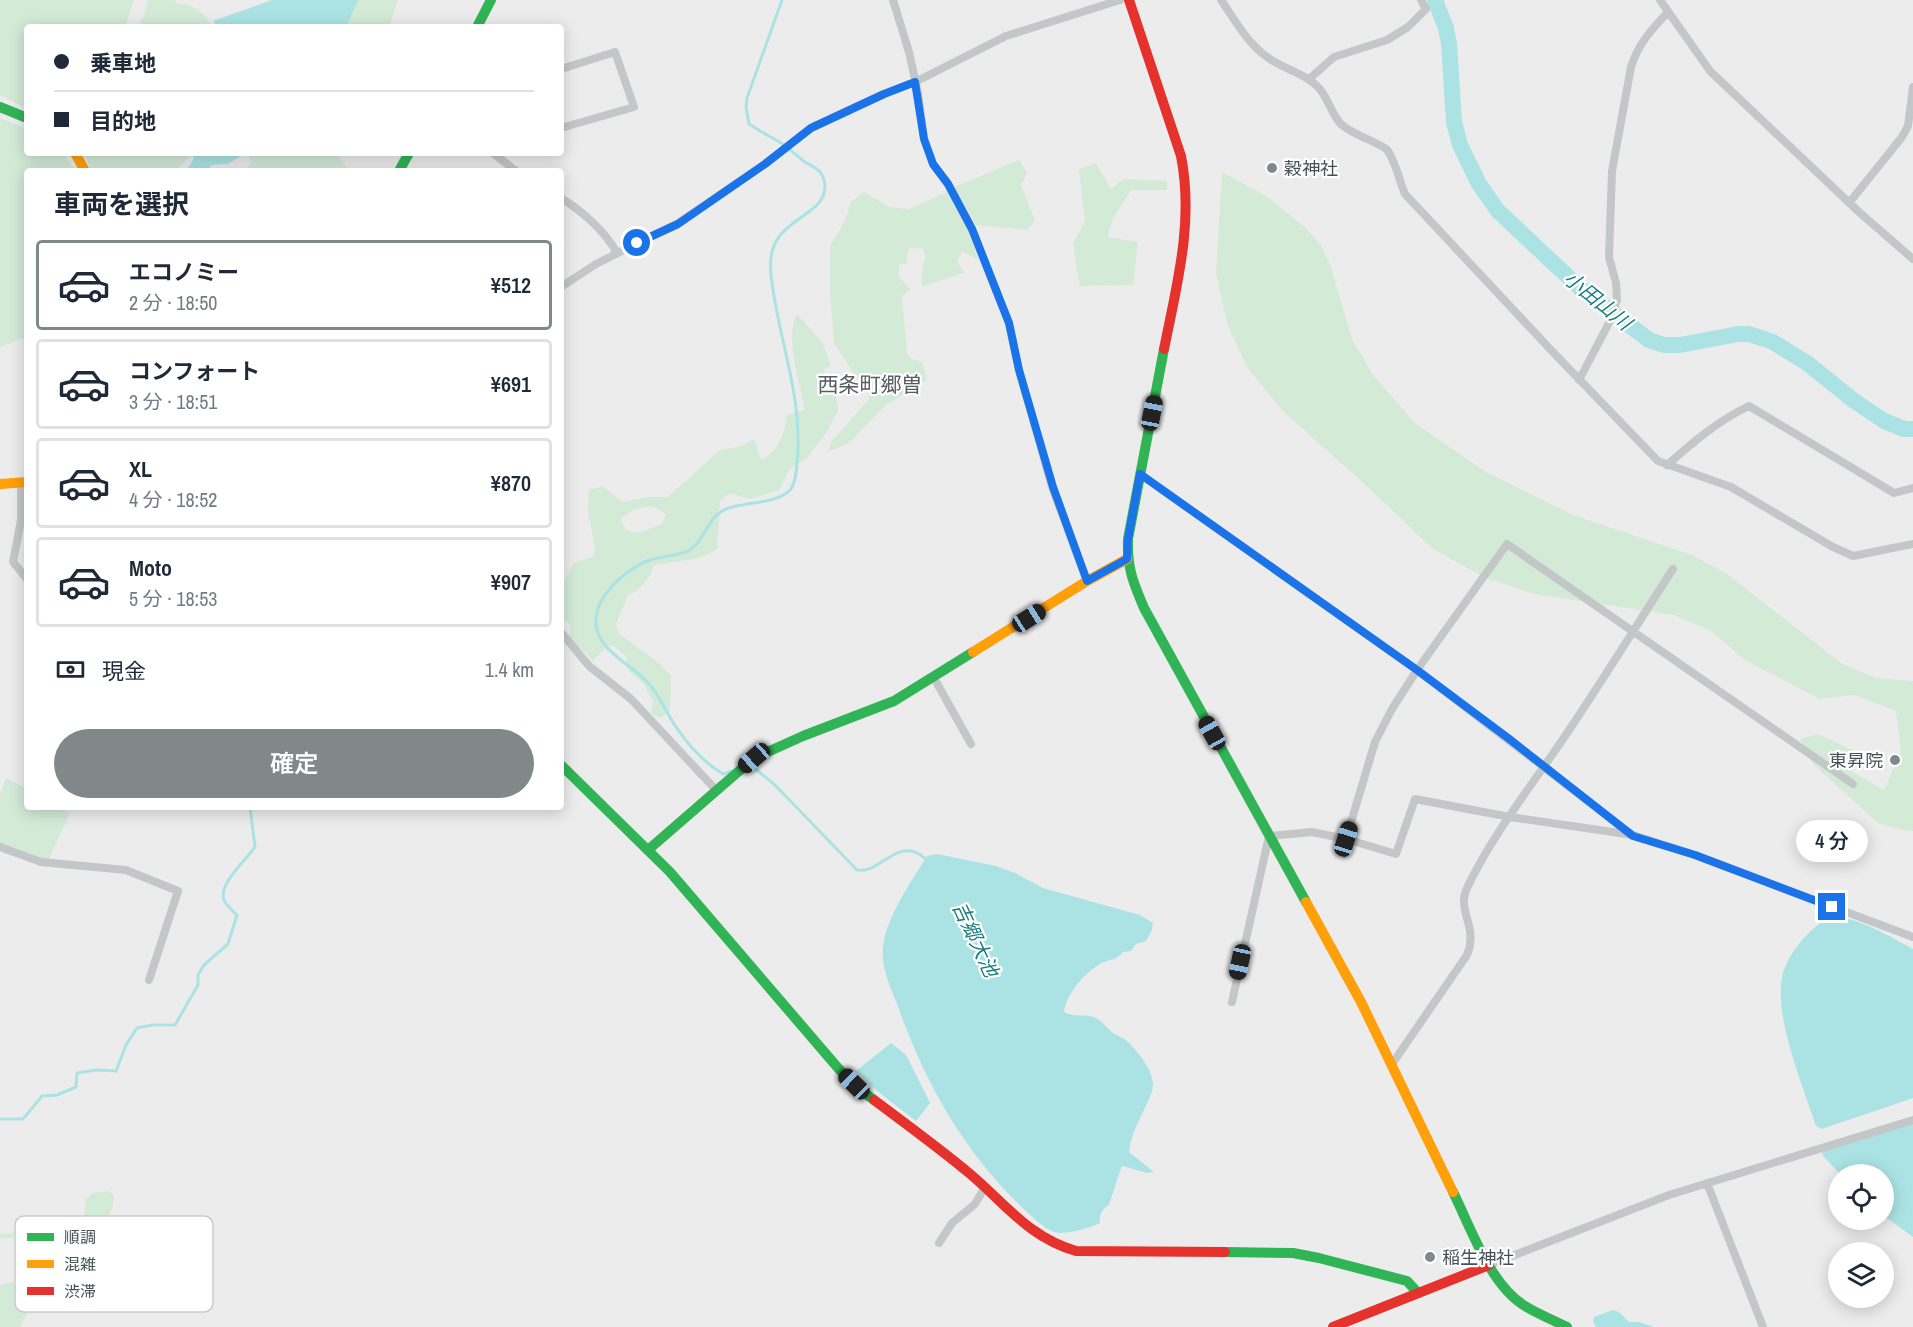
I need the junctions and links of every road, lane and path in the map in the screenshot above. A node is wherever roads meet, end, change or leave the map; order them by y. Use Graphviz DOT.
graph roads {
  1 [pos="491,0"];
  2 [pos="893,0"];
  3 [pos="1120,0"];
  4 [pos="1129,0"];
  5 [pos="1221,0"];
  6 [pos="1421,0"];
  7 [pos="1660,0"];
  8 [pos="1668,12"];
  9 [pos="479,24"];
  10 [pos="564,68"];
  11 [pos="1309,80"];
  12 [pos="915,82"];
  13 [pos="1913,87"];
  14 [pos="0,107"];
  15 [pos="24,117"];
  16 [pos="564,127"];
  17 [pos="497,156"];
  18 [pos="512,168"];
  19 [pos="564,200"];
  20 [pos="1849,203"];
  21 [pos="617,253"];
  22 [pos="1913,259"];
  23 [pos="564,285"];
  24 [pos="1579,380"];
  25 [pos="1667,465"];
  26 [pos="1140,474"];
  27 [pos="24,482"];
  28 [pos="0,483"];
  29 [pos="1913,488"];
  30 [pos="1913,544"];
  31 [pos="1127,559"];
  32 [pos="1673,569"];
  33 [pos="24,575"];
  34 [pos="1087,581"];
  35 [pos="1634,633"];
  36 [pos="564,636"];
  37 [pos="1417,670"];
  38 [pos="934,678"];
  39 [pos="971,744"];
  40 [pos="1545,766"];
  41 [pos="564,768"];
  42 [pos="1853,784"];
  43 [pos="716,790"];
  44 [pos="1510,817"];
  45 [pos="1269,836"];
  46 [pos="1633,836"];
  47 [pos="1346,839"];
  48 [pos="0,846"];
  49 [pos="648,850"];
  50 [pos="1913,938"];
  51 [pos="149,980"];
  52 [pos="1232,1002"];
  53 [pos="1392,1064"];
  54 [pos="1913,1120"];
  55 [pos="1707,1183"];
  56 [pos="985,1186"];
  57 [pos="939,1243"];
  58 [pos="1489,1265"];
  59 [pos="1418,1293"];
  60 [pos="1333,1327"];
  61 [pos="1567,1327"];
  62 [pos="1763,1327"];
  1 -- 9 [label="street"];
  2 -- 12 [label="street"];
  3 -- 12 [label="street"];
  4 -- 26 [label="street"];
  5 -- 11 [label="street"];
  6 -- 11 [label="street"];
  7 -- 8 [label="street"];
  8 -- 20 [label="street"];
  8 -- 24 [label="street"];
  10 -- 16 [label="street"];
  11 -- 24 [label="street"];
  12 -- 21 [label="street"];
  12 -- 34 [label="street"];
  13 -- 20 [label="street"];
  14 -- 15 [label="street"];
  17 -- 18 [label="street"];
  19 -- 21 [label="street"];
  20 -- 22 [label="street"];
  21 -- 23 [label="street"];
  24 -- 25 [label="street"];
  25 -- 29 [label="street"];
  25 -- 30 [label="street"];
  26 -- 31 [label="street"];
  26 -- 37 [label="street"];
  27 -- 28 [label="street"];
  27 -- 33 [label="street"];
  31 -- 34 [label="street"];
  31 -- 45 [label="street"];
  32 -- 35 [label="street"];
  34 -- 38 [label="street"];
  35 -- 37 [label="street"];
  35 -- 40 [label="street"];
  35 -- 42 [label="street"];
  36 -- 43 [label="street"];
  37 -- 40 [label="street"];
  37 -- 47 [label="street"];
  38 -- 39 [label="street"];
  38 -- 43 [label="street"];
  40 -- 44 [label="street"];
  40 -- 46 [label="street"];
  41 -- 49 [label="street"];
  43 -- 49 [label="street"];
  44 -- 46 [label="street"];
  44 -- 47 [label="street"];
  44 -- 53 [label="street"];
  45 -- 47 [label="street"];
  45 -- 52 [label="street"];
  45 -- 53 [label="street"];
  46 -- 50 [label="street"];
  48 -- 51 [label="street"];
  49 -- 56 [label="street"];
  53 -- 58 [label="street"];
  54 -- 55 [label="street"];
  55 -- 58 [label="street"];
  55 -- 62 [label="street"];
  56 -- 57 [label="street"];
  56 -- 59 [label="street"];
  58 -- 59 [label="street"];
  58 -- 61 [label="street"];
  59 -- 60 [label="street"];
}
